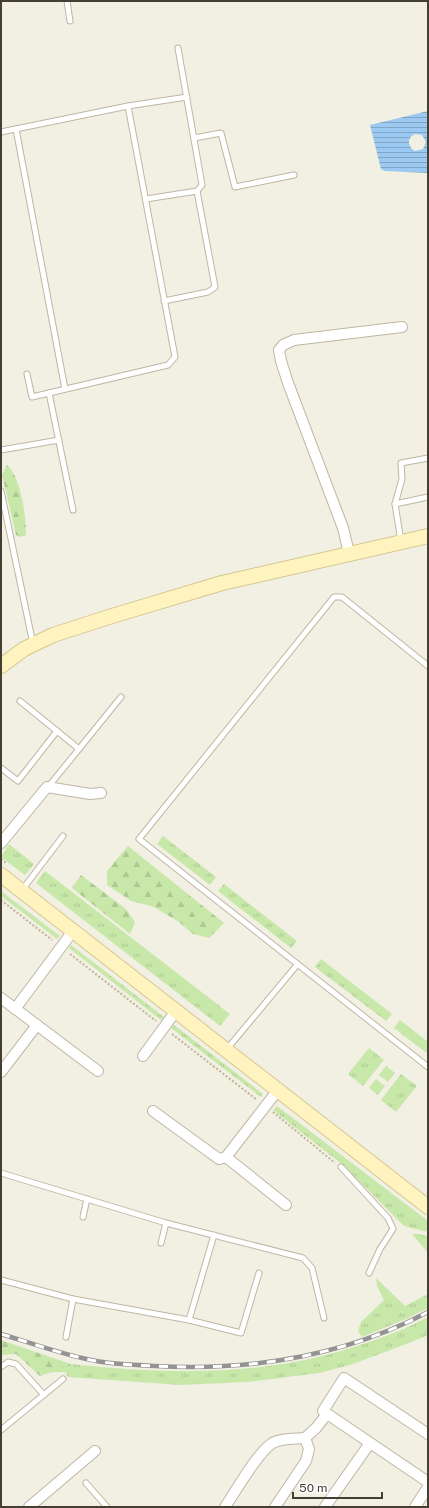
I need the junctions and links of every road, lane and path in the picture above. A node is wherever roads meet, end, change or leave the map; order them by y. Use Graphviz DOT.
graph roads {
  1 [pos="67,1"];
  2 [pos="70,22"];
  3 [pos="178,48"];
  4 [pos="187,97"];
  5 [pos="128,106"];
  6 [pos="16,129"];
  7 [pos="1,132"];
  8 [pos="194,138"];
  9 [pos="294,175"];
  10 [pos="197,191"];
  11 [pos="146,199"];
  12 [pos="164,301"];
  13 [pos="402,327"];
  14 [pos="27,374"];
  15 [pos="65,389"];
  16 [pos="49,393"];
  17 [pos="59,440"];
  18 [pos="1,450"];
  19 [pos="428,458"];
  20 [pos="1,491"];
  21 [pos="428,497"];
  22 [pos="395,504"];
  23 [pos="73,510"];
  24 [pos="428,536"];
  25 [pos="401,542"];
  26 [pos="349,553"];
  27 [pos="33,645"];
  28 [pos="1,666"];
  29 [pos="428,666"];
  30 [pos="121,697"];
  31 [pos="20,701"];
  32 [pos="57,731"];
  33 [pos="79,749"];
  34 [pos="1,768"];
  35 [pos="48,787"];
  36 [pos="101,793"];
  37 [pos="63,836"];
  38 [pos="1,844"];
  39 [pos="1,876"];
  40 [pos="21,891"];
  41 [pos="73,931"];
  42 [pos="296,965"];
  43 [pos="1,998"];
  44 [pos="16,1009"];
  45 [pos="176,1011"];
  46 [pos="37,1025"];
  47 [pos="226,1050"];
  48 [pos="143,1056"];
  49 [pos="428,1067"];
  50 [pos="98,1071"];
  51 [pos="1,1072"];
  52 [pos="278,1090"];
  53 [pos="153,1111"];
  54 [pos="226,1157"];
  55 [pos="340,1167"];
  56 [pos="1,1173"];
  57 [pos="87,1200"];
  58 [pos="286,1205"];
  59 [pos="428,1207"];
  60 [pos="83,1217"];
  61 [pos="166,1222"];
  62 [pos="214,1235"];
  63 [pos="161,1243"];
  64 [pos="259,1273"];
  65 [pos="369,1273"];
  66 [pos="1,1280"];
  67 [pos="73,1300"];
  68 [pos="324,1318"];
  69 [pos="189,1320"];
  70 [pos="66,1337"];
  71 [pos="1,1368"];
  72 [pos="63,1379"];
  73 [pos="44,1395"];
  74 [pos="327,1414"];
  75 [pos="1,1430"];
  76 [pos="428,1434"];
  77 [pos="305,1438"];
  78 [pos="370,1443"];
  79 [pos="95,1451"];
  80 [pos="428,1482"];
  81 [pos="86,1483"];
  82 [pos="428,1487"];
  83 [pos="29,1507"];
  84 [pos="107,1507"];
  85 [pos="225,1507"];
  86 [pos="275,1507"];
  87 [pos="325,1507"];
  88 [pos="415,1507"];
  1 -- 2 [label="lane"];
  3 -- 4 [label="lane"];
  4 -- 5 [label="lane"];
  4 -- 8 [label="lane"];
  5 -- 6 [label="lane"];
  5 -- 11 [label="lane"];
  6 -- 7 [label="lane"];
  6 -- 15 [label="lane"];
  8 -- 9 [label="lane"];
  8 -- 10 [label="lane"];
  10 -- 11 [label="lane"];
  10 -- 12 [label="lane"];
  11 -- 12 [label="lane"];
  12 -- 15 [label="lane"];
  13 -- 26 [label="street"];
  14 -- 16 [label="lane"];
  15 -- 16 [label="lane"];
  16 -- 17 [label="lane"];
  17 -- 18 [label="lane"];
  17 -- 23 [label="lane"];
  19 -- 22 [label="lane"];
  20 -- 27 [label="lane"];
  21 -- 22 [label="lane"];
  22 -- 25 [label="lane"];
  24 -- 25 [label="main road"];
  25 -- 26 [label="main road"];
  26 -- 27 [label="main road"];
  27 -- 28 [label="main road"];
  29 -- 42 [label="lane"];
  30 -- 33 [label="lane"];
  31 -- 32 [label="lane"];
  32 -- 33 [label="lane"];
  32 -- 34 [label="lane"];
  33 -- 35 [label="lane"];
  35 -- 36 [label="street"];
  35 -- 38 [label="street"];
  37 -- 40 [label="lane"];
  39 -- 40 [label="main road"];
  40 -- 41 [label="main road"];
  41 -- 44 [label="street"];
  41 -- 45 [label="main road"];
  42 -- 47 [label="lane"];
  42 -- 49 [label="lane"];
  43 -- 44 [label="street"];
  44 -- 46 [label="street"];
  45 -- 47 [label="main road"];
  45 -- 48 [label="street"];
  46 -- 50 [label="street"];
  46 -- 51 [label="street"];
  47 -- 52 [label="main road"];
  52 -- 54 [label="street"];
  52 -- 59 [label="main road"];
  53 -- 54 [label="street"];
  54 -- 58 [label="street"];
  55 -- 65 [label="lane"];
  56 -- 57 [label="lane"];
  57 -- 60 [label="lane"];
  57 -- 61 [label="lane"];
  61 -- 62 [label="lane"];
  61 -- 63 [label="lane"];
  62 -- 68 [label="lane"];
  62 -- 69 [label="lane"];
  64 -- 69 [label="lane"];
  66 -- 67 [label="lane"];
  67 -- 69 [label="lane"];
  67 -- 70 [label="lane"];
  71 -- 73 [label="lane"];
  72 -- 73 [label="lane"];
  73 -- 75 [label="lane"];
  74 -- 76 [label="street"];
  74 -- 77 [label="street"];
  74 -- 78 [label="street"];
  77 -- 85 [label="street"];
  77 -- 86 [label="street"];
  78 -- 80 [label="street"];
  78 -- 87 [label="street"];
  79 -- 83 [label="street"];
  81 -- 84 [label="lane"];
  82 -- 88 [label="street"];
}
